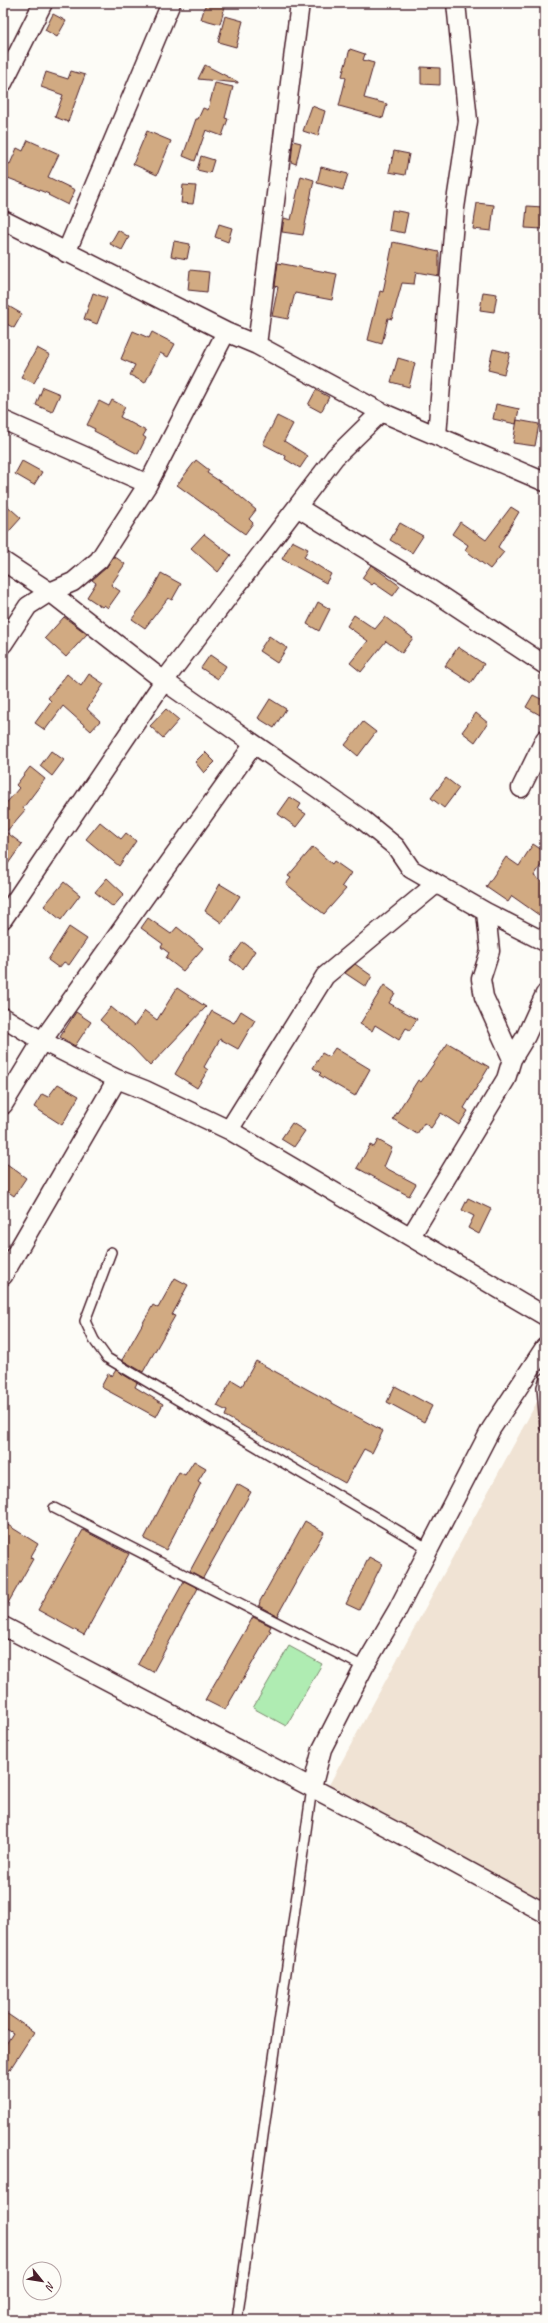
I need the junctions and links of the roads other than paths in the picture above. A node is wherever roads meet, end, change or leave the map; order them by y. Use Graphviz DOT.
graph roads {
  1 [pos="42,3"];
  2 [pos="172,3"];
  3 [pos="300,3"];
  4 [pos="456,3"];
  5 [pos="3,83"];
  6 [pos="3,220"];
  7 [pos="66,253"];
  8 [pos="226,332"];
  9 [pos="257,345"];
  10 [pos="381,412"];
  11 [pos="3,420"];
  12 [pos="437,436"];
  13 [pos="545,482"];
  14 [pos="148,484"];
  15 [pos="297,507"];
  16 [pos="3,561"];
  17 [pos="50,592"];
  18 [pos="3,644"];
  19 [pos="545,665"];
  20 [pos="164,681"];
  21 [pos="545,739"];
  22 [pos="254,744"];
  23 [pos="521,788"];
  24 [pos="436,884"];
  25 [pos="486,912"];
  26 [pos="3,919"];
  27 [pos="545,942"];
  28 [pos="545,994"];
  29 [pos="3,1017"];
  30 [pos="42,1041"];
  31 [pos="512,1059"];
  32 [pos="117,1079"];
  33 [pos="3,1105"];
  34 [pos="229,1130"];
  35 [pos="411,1236"];
  36 [pos="110,1252"];
  37 [pos="5,1268"];
  38 [pos="545,1316"];
  39 [pos="545,1347"];
  40 [pos="545,1378"];
  41 [pos="545,1427"];
  42 [pos="54,1508"];
  43 [pos="429,1549"];
  44 [pos="3,1626"];
  45 [pos="364,1667"];
  46 [pos="312,1788"];
  47 [pos="545,1913"];
  48 [pos="237,2320"];
  1 -- 5 [label="street"];
  2 -- 7 [label="street"];
  3 -- 9 [label="street"];
  4 -- 12 [label="street"];
  6 -- 7 [label="street"];
  7 -- 8 [label="street"];
  8 -- 9 [label="street"];
  8 -- 14 [label="street"];
  9 -- 10 [label="street"];
  10 -- 12 [label="street"];
  10 -- 15 [label="street"];
  11 -- 14 [label="street"];
  12 -- 13 [label="street"];
  14 -- 17 [label="street"];
  15 -- 19 [label="street"];
  15 -- 20 [label="street"];
  16 -- 17 [label="street"];
  17 -- 18 [label="street"];
  17 -- 20 [label="street"];
  20 -- 22 [label="street"];
  20 -- 26 [label="street"];
  21 -- 23 [label="street"];
  22 -- 24 [label="street"];
  22 -- 30 [label="street"];
  24 -- 25 [label="street"];
  24 -- 34 [label="street"];
  25 -- 27 [label="street"];
  25 -- 31 [label="street"];
  28 -- 31 [label="street"];
  29 -- 30 [label="street"];
  30 -- 32 [label="street"];
  30 -- 33 [label="street"];
  31 -- 35 [label="street"];
  32 -- 34 [label="street"];
  32 -- 37 [label="street"];
  34 -- 35 [label="street"];
  35 -- 38 [label="street"];
  36 -- 43 [label="lane"];
  39 -- 43 [label="street"];
  40 -- 41 [label="lane"];
  42 -- 45 [label="lane"];
  43 -- 45 [label="street"];
  44 -- 46 [label="street"];
  45 -- 46 [label="street"];
  46 -- 47 [label="street"];
  46 -- 48 [label="lane"];
}
